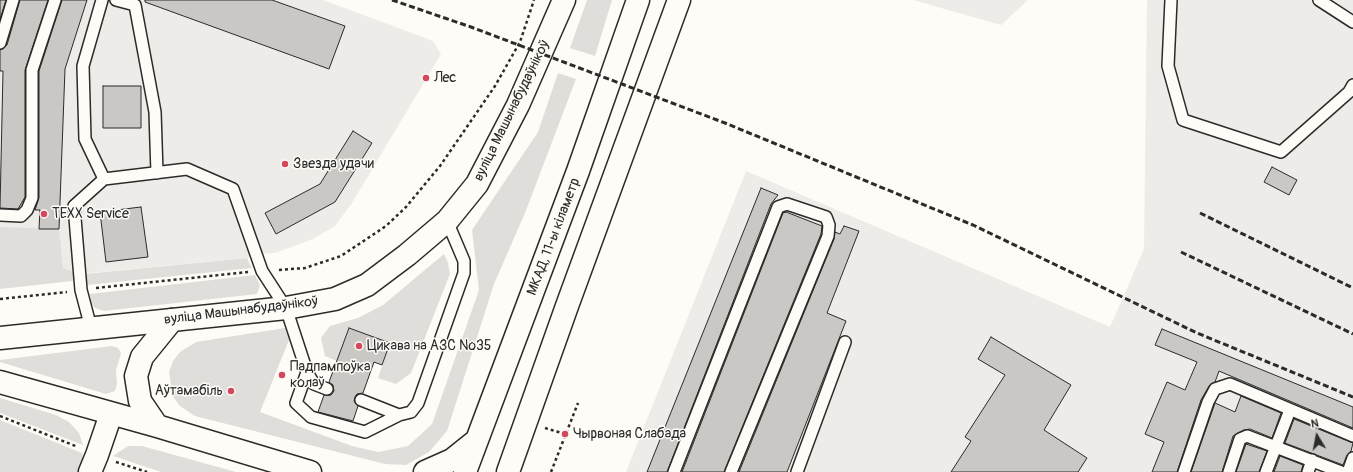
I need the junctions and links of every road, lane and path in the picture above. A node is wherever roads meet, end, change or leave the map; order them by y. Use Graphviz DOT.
graph roads {
  1 [pos="13,0"];
  2 [pos="54,0"];
  3 [pos="102,0"];
  4 [pos="116,0"];
  5 [pos="534,0"];
  6 [pos="564,0"];
  7 [pos="638,0"];
  8 [pos="679,0"];
  9 [pos="1171,0"];
  10 [pos="1319,0"];
  11 [pos="1353,22"];
  12 [pos="0,43"];
  13 [pos="1353,85"];
  14 [pos="157,173"];
  15 [pos="104,179"];
  16 [pos="0,215"];
  17 [pos="447,221"];
  18 [pos="262,271"];
  19 [pos="80,290"];
  20 [pos="0,299"];
  21 [pos="286,308"];
  22 [pos="172,320"];
  23 [pos="91,328"];
  24 [pos="0,338"];
  25 [pos="845,342"];
  26 [pos="307,372"];
  27 [pos="0,382"];
  28 [pos="327,389"];
  29 [pos="360,400"];
  30 [pos="578,404"];
  31 [pos="1290,410"];
  32 [pos="110,414"];
  33 [pos="399,415"];
  34 [pos="0,416"];
  35 [pos="157,426"];
  36 [pos="1353,436"];
  37 [pos="477,440"];
  38 [pos="1276,447"];
  39 [pos="1353,458"];
  40 [pos="1312,460"];
  41 [pos="94,464"];
  42 [pos="313,471"];
  43 [pos="148,472"];
  44 [pos="425,472"];
  45 [pos="465,472"];
  46 [pos="508,472"];
  47 [pos="551,472"];
  48 [pos="674,472"];
  49 [pos="731,472"];
  50 [pos="797,472"];
  51 [pos="1184,472"];
  52 [pos="1229,472"];
  53 [pos="1266,472"];
  54 [pos="1308,472"];
  55 [pos="1341,472"];
  56 [pos="1348,472"];
  1 -- 12 [label="lane"];
  2 -- 16 [label="lane"];
  3 -- 15 [label="lane"];
  4 -- 14 [label="lane"];
  5 -- 18 [label="path"];
  6 -- 17 [label="main road, вуліца Машынабудаўнікоў"];
  7 -- 37 [label="main road, МКАД, 11-ы кіламетр"];
  8 -- 46 [label="main road"];
  9 -- 13 [label="lane"];
  10 -- 11 [label="lane"];
  14 -- 15 [label="lane"];
  14 -- 18 [label="lane"];
  15 -- 19 [label="lane"];
  17 -- 21 [label="main road, вуліца Машынабудаўнікоў"];
  17 -- 33 [label="lane"];
  18 -- 19 [label="path"];
  18 -- 21 [label="lane"];
  19 -- 20 [label="path"];
  19 -- 23 [label="lane"];
  21 -- 22 [label="main road, вуліца Машынабудаўнікоў"];
  21 -- 26 [label="lane"];
  22 -- 23 [label="main road, вуліца Машынабудаўнікоў"];
  22 -- 35 [label="main road"];
  23 -- 24 [label="main road, вуліца Машынабудаўнікоў"];
  25 -- 50 [label="lane"];
  26 -- 28 [label="lane"];
  26 -- 33 [label="lane"];
  27 -- 32 [label="main road"];
  29 -- 33 [label="lane"];
  30 -- 47 [label="path"];
  31 -- 36 [label="lane"];
  31 -- 38 [label="lane"];
  31 -- 51 [label="lane"];
  32 -- 35 [label="main road"];
  32 -- 41 [label="main road"];
  34 -- 41 [label="path"];
  35 -- 42 [label="main road"];
  37 -- 44 [label="main road"];
  37 -- 45 [label="main road, МКАД, 11-ы кіламетр"];
  38 -- 40 [label="lane"];
  38 -- 52 [label="lane"];
  38 -- 53 [label="lane"];
  39 -- 56 [label="lane"];
  40 -- 54 [label="lane"];
  40 -- 55 [label="lane"];
  41 -- 43 [label="path"];
  48 -- 49 [label="lane"];
}
